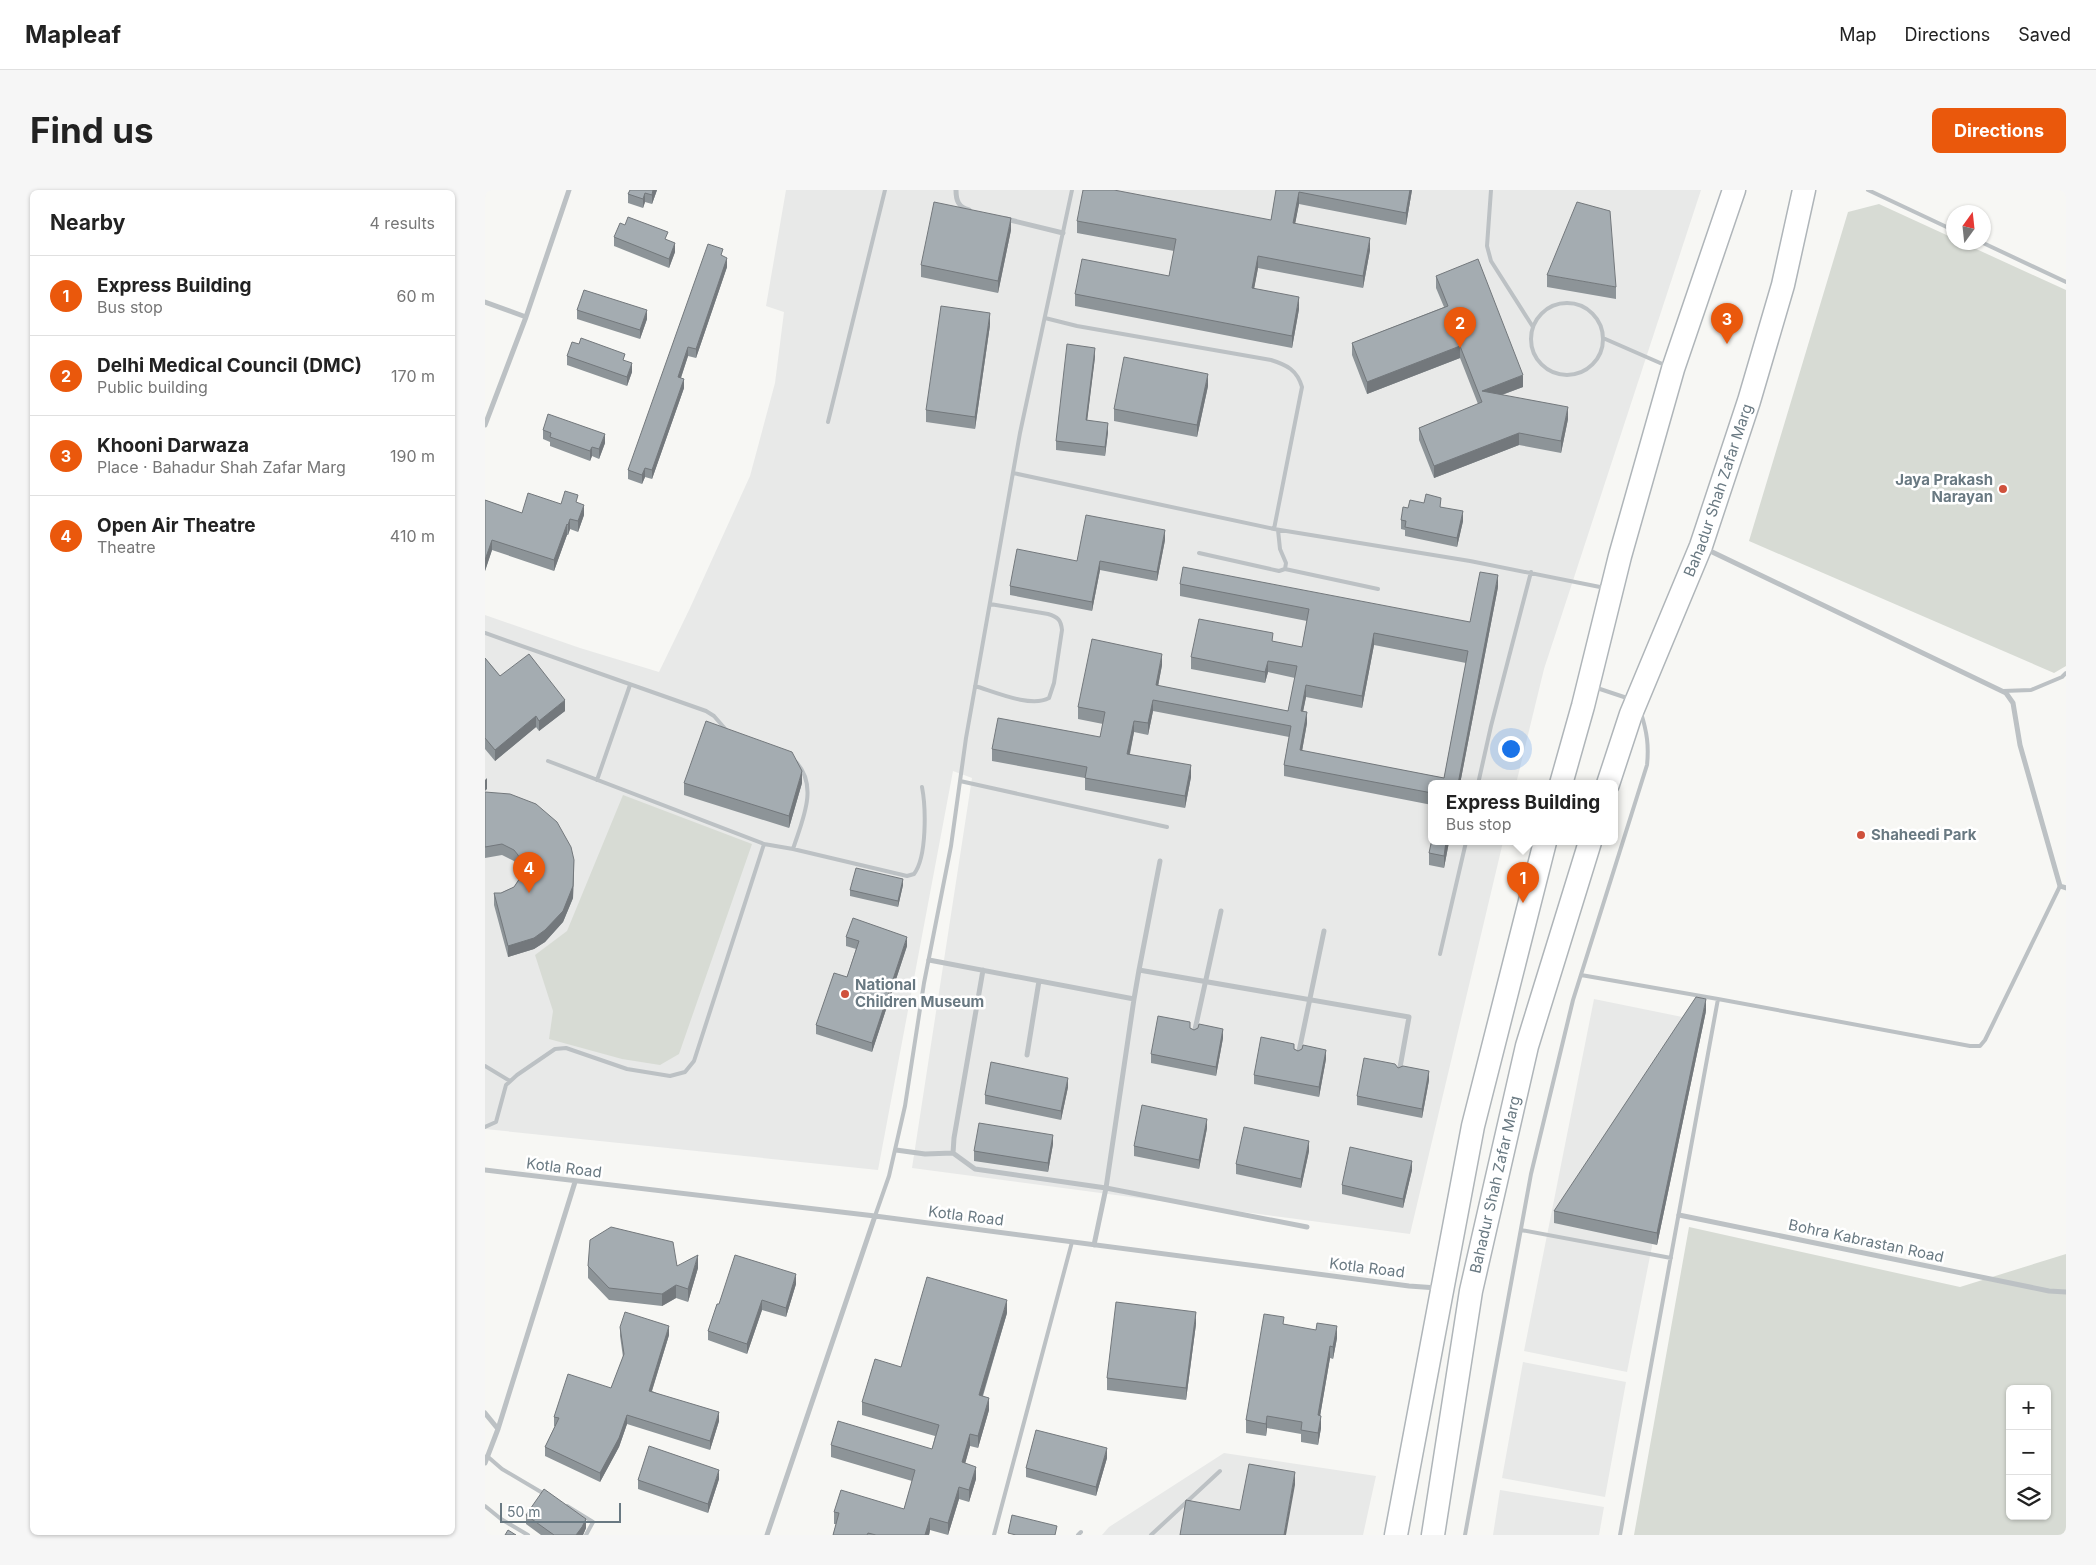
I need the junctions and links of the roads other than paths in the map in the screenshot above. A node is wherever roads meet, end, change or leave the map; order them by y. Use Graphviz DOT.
graph roads {
  1 [pos="569,190"];
  2 [pos="885,190"];
  3 [pos="956,190"];
  4 [pos="1073,190"];
  5 [pos="1491,190"];
  6 [pos="1734,190"];
  7 [pos="1805,190"];
  8 [pos="1868,190"];
  9 [pos="974,211"];
  10 [pos="1001,218"];
  11 [pos="1946,227"];
  12 [pos="1063,234"];
  13 [pos="1991,247"];
  14 [pos="2066,282"];
  15 [pos="485,302"];
  16 [pos="525,317"];
  17 [pos="1045,318"];
  18 [pos="1533,327"];
  19 [pos="1603,338"];
  20 [pos="1673,369"];
  21 [pos="828,422"];
  22 [pos="485,425"];
  23 [pos="1013,473"];
  24 [pos="1276,529"];
  25 [pos="1701,546"];
  26 [pos="1199,553"];
  27 [pos="1285,569"];
  28 [pos="1531,572"];
  29 [pos="1378,589"];
  30 [pos="1612,589"];
  31 [pos="990,604"];
  32 [pos="485,633"];
  33 [pos="2066,673"];
  34 [pos="630,685"];
  35 [pos="1588,685"];
  36 [pos="975,686"];
  37 [pos="2003,692"];
  38 [pos="1636,701"];
  39 [pos="737,735"];
  40 [pos="789,755"];
  41 [pos="548,761"];
  42 [pos="597,780"];
  43 [pos="1479,780"];
  44 [pos="1562,780"];
  45 [pos="1609,780"];
  46 [pos="960,781"];
  47 [pos="922,787"];
  48 [pos="1167,827"];
  49 [pos="764,844"];
  50 [pos="1464,845"];
  51 [pos="1544,845"];
  52 [pos="1589,845"];
  53 [pos="793,849"];
  54 [pos="1160,861"];
  55 [pos="2063,887"];
  56 [pos="1221,910"];
  57 [pos="1324,931"];
  58 [pos="1440,954"];
  59 [pos="929,960"];
  60 [pos="983,970"];
  61 [pos="1139,970"];
  62 [pos="1581,975"];
  63 [pos="1039,981"];
  64 [pos="1206,982"];
  65 [pos="1310,998"];
  66 [pos="1134,999"];
  67 [pos="1718,999"];
  68 [pos="1194,1035"];
  69 [pos="1027,1055"];
  70 [pos="1298,1056"];
  71 [pos="485,1066"];
  72 [pos="1399,1073"];
  73 [pos="511,1081"];
  74 [pos="485,1127"];
  75 [pos="896,1150"];
  76 [pos="953,1153"];
  77 [pos="485,1170"];
  78 [pos="575,1182"];
  79 [pos="1106,1188"];
  80 [pos="1679,1215"];
  81 [pos="875,1216"];
  82 [pos="1307,1227"];
  83 [pos="1521,1230"];
  84 [pos="1071,1242"];
  85 [pos="1094,1245"];
  86 [pos="1671,1258"];
  87 [pos="1443,1288"];
  88 [pos="2066,1292"];
  89 [pos="485,1413"];
  90 [pos="498,1429"];
  91 [pos="487,1456"];
  92 [pos="485,1463"];
  93 [pos="1220,1471"];
  94 [pos="548,1496"];
  95 [pos="565,1505"];
  96 [pos="485,1506"];
  97 [pos="529,1535"];
  98 [pos="586,1535"];
  99 [pos="767,1535"];
  100 [pos="994,1535"];
  101 [pos="1151,1535"];
  102 [pos="1397,1535"];
  103 [pos="1433,1535"];
  104 [pos="1465,1535"];
  105 [pos="1620,1535"];
  1 -- 16 [label="street"];
  2 -- 21 [label="lane"];
  3 -- 9 [label="street"];
  4 -- 12 [label="lane"];
  5 -- 18 [label="lane"];
  6 -- 20 [label="main road"];
  7 -- 25 [label="main road, Bahadur Shah Zafar Marg"];
  8 -- 11 [label="lane"];
  10 -- 12 [label="street"];
  12 -- 17 [label="lane"];
  13 -- 14 [label="lane"];
  15 -- 16 [label="street"];
  16 -- 22 [label="street"];
  17 -- 23 [label="lane"];
  17 -- 24 [label="lane"];
  18 -- 19 [label="lane"];
  18 -- 19 [label="lane"];
  19 -- 20 [label="lane"];
  20 -- 30 [label="main road"];
  23 -- 24 [label="lane"];
  23 -- 31 [label="lane"];
  24 -- 27 [label="lane"];
  24 -- 28 [label="lane"];
  25 -- 37 [label="street"];
  25 -- 38 [label="main road, Bahadur Shah Zafar Marg"];
  26 -- 27 [label="lane"];
  27 -- 29 [label="lane"];
  28 -- 30 [label="lane"];
  28 -- 43 [label="lane"];
  30 -- 35 [label="main road"];
  31 -- 36 [label="lane"];
  31 -- 36 [label="lane"];
  32 -- 34 [label="lane"];
  33 -- 37 [label="lane"];
  34 -- 39 [label="lane"];
  34 -- 42 [label="lane"];
  35 -- 38 [label="lane"];
  35 -- 44 [label="main road"];
  36 -- 46 [label="lane"];
  37 -- 55 [label="street"];
  38 -- 45 [label="main road, Bahadur Shah Zafar Marg"];
  38 -- 62 [label="lane"];
  40 -- 53 [label="lane"];
  41 -- 42 [label="lane"];
  42 -- 49 [label="lane"];
  46 -- 48 [label="lane"];
  46 -- 59 [label="lane"];
  47 -- 53 [label="lane"];
  49 -- 53 [label="lane"];
  49 -- 73 [label="lane"];
  50 -- 58 [label="lane"];
  51 -- 87 [label="main road, Bahadur Shah Zafar Marg"];
  52 -- 103 [label="main road, Bahadur Shah Zafar Marg"];
  54 -- 61 [label="street"];
  55 -- 67 [label="lane"];
  56 -- 64 [label="street"];
  57 -- 65 [label="street"];
  59 -- 60 [label="street"];
  59 -- 75 [label="lane"];
  60 -- 63 [label="street"];
  60 -- 76 [label="street"];
  61 -- 64 [label="street"];
  61 -- 66 [label="street"];
  62 -- 67 [label="lane"];
  62 -- 83 [label="lane"];
  63 -- 66 [label="street"];
  63 -- 69 [label="street"];
  64 -- 65 [label="street"];
  64 -- 68 [label="street"];
  65 -- 70 [label="street"];
  65 -- 72 [label="street"];
  66 -- 79 [label="street"];
  67 -- 80 [label="lane"];
  71 -- 73 [label="lane"];
  73 -- 74 [label="lane"];
  75 -- 76 [label="street"];
  75 -- 81 [label="lane"];
  76 -- 79 [label="street"];
  77 -- 78 [label="street, Kotla Road"];
  78 -- 81 [label="street, Kotla Road"];
  78 -- 90 [label="street"];
  79 -- 82 [label="street"];
  79 -- 85 [label="street"];
  80 -- 86 [label="lane"];
  80 -- 88 [label="street, Bohra Kabrastan Road"];
  81 -- 84 [label="street, Kotla Road"];
  81 -- 99 [label="street"];
  83 -- 86 [label="lane"];
  83 -- 104 [label="lane"];
  84 -- 85 [label="street, Kotla Road"];
  84 -- 100 [label="lane"];
  85 -- 87 [label="street, Kotla Road"];
  86 -- 105 [label="lane"];
  87 -- 102 [label="main road, Bahadur Shah Zafar Marg"];
  89 -- 90 [label="street"];
  90 -- 91 [label="street"];
  91 -- 92 [label="street"];
  91 -- 94 [label="lane"];
  93 -- 101 [label="lane"];
  95 -- 98 [label="lane"];
  96 -- 97 [label="lane"];
}
